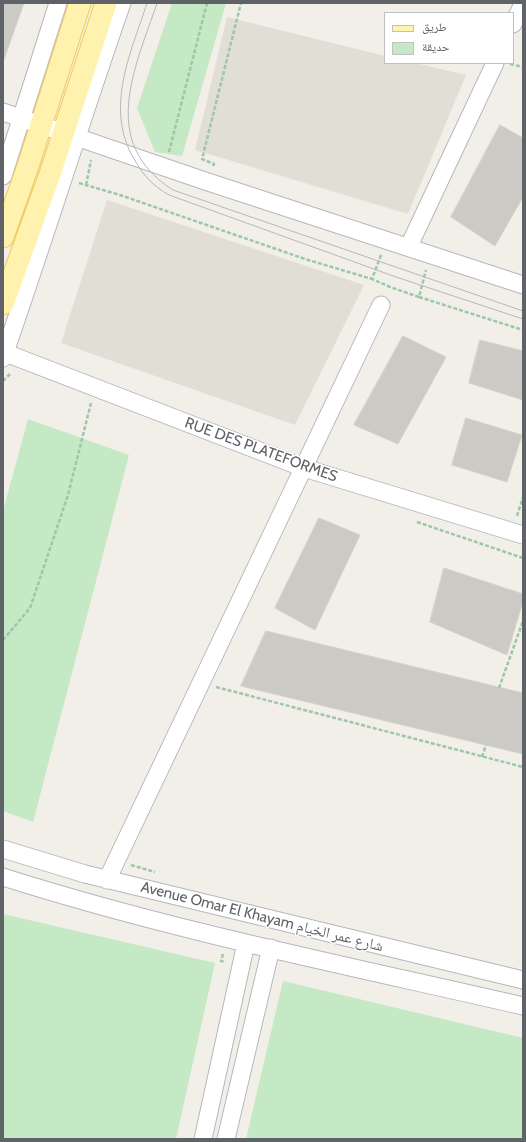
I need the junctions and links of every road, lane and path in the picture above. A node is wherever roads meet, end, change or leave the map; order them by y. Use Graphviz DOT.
graph roads {
  1 [pos="58,3"];
  2 [pos="80,3"];
  3 [pos="106,3"];
  4 [pos="122,3"];
  5 [pos="207,3"];
  6 [pos="241,3"];
  7 [pos="523,4"];
  8 [pos="514,22"];
  9 [pos="495,64"];
  10 [pos="511,64"];
  11 [pos="523,68"];
  12 [pos="3,112"];
  13 [pos="20,118"];
  14 [pos="40,124"];
  15 [pos="70,135"];
  16 [pos="95,144"];
  17 [pos="165,166"];
  18 [pos="3,176"];
  19 [pos="64,179"];
  20 [pos="208,182"];
  21 [pos="86,185"];
  22 [pos="3,237"];
  23 [pos="387,239"];
  24 [pos="409,246"];
  25 [pos="432,254"];
  26 [pos="372,279"];
  27 [pos="523,285"];
  28 [pos="419,297"];
  29 [pos="3,304"];
  30 [pos="381,305"];
  31 [pos="523,330"];
  32 [pos="4,354"];
  33 [pos="95,387"];
  34 [pos="304,468"];
  35 [pos="523,535"];
  36 [pos="523,621"];
  37 [pos="3,640"];
  38 [pos="202,683"];
  39 [pos="499,688"];
  40 [pos="486,745"];
  41 [pos="482,757"];
  42 [pos="523,767"];
  43 [pos="3,849"];
  44 [pos="3,877"];
  45 [pos="107,880"];
  46 [pos="246,943"];
  47 [pos="271,948"];
  48 [pos="523,980"];
  49 [pos="523,1006"];
  50 [pos="203,1139"];
  51 [pos="226,1139"];
  1 -- 13 [label="street"];
  2 -- 14 [label="main road"];
  3 -- 15 [label="main road"];
  4 -- 15 [label="street"];
  5 -- 17 [label="path"];
  6 -- 20 [label="path"];
  7 -- 8 [label="street"];
  9 -- 24 [label="street"];
  10 -- 11 [label="path"];
  12 -- 13 [label="street"];
  13 -- 14 [label="street"];
  13 -- 18 [label="street"];
  14 -- 15 [label="street"];
  14 -- 22 [label="main road"];
  15 -- 16 [label="street"];
  15 -- 19 [label="street"];
  15 -- 29 [label="main road"];
  16 -- 17 [label="street"];
  16 -- 21 [label="path"];
  17 -- 20 [label="street"];
  19 -- 21 [label="path"];
  19 -- 32 [label="street"];
  20 -- 23 [label="street"];
  21 -- 26 [label="path"];
  23 -- 24 [label="street"];
  23 -- 26 [label="path"];
  24 -- 25 [label="street"];
  25 -- 27 [label="street"];
  25 -- 28 [label="path"];
  26 -- 28 [label="path"];
  28 -- 31 [label="path"];
  30 -- 34 [label="street"];
  32 -- 33 [label="street, RUE DES PLATEFORMES"];
  33 -- 34 [label="street, RUE DES PLATEFORMES"];
  33 -- 37 [label="path"];
  34 -- 35 [label="street, RUE DES PLATEFORMES"];
  34 -- 38 [label="street"];
  36 -- 39 [label="path"];
  38 -- 41 [label="path"];
  38 -- 45 [label="street"];
  40 -- 41 [label="path"];
  41 -- 42 [label="path"];
  43 -- 45 [label="street, Avenue Omar El Khayam شارع عمر الخيام"];
  44 -- 46 [label="street, Avenue Omar El Khayam شارع عمر الخيام"];
  45 -- 48 [label="street, Avenue Omar El Khayam شارع عمر الخيام"];
  46 -- 47 [label="street, Avenue Omar El Khayam شارع عمر الخيام"];
  46 -- 50 [label="street"];
  47 -- 49 [label="street, Avenue Omar El Khayam شارع عمر الخيام"];
  47 -- 51 [label="street"];
}
